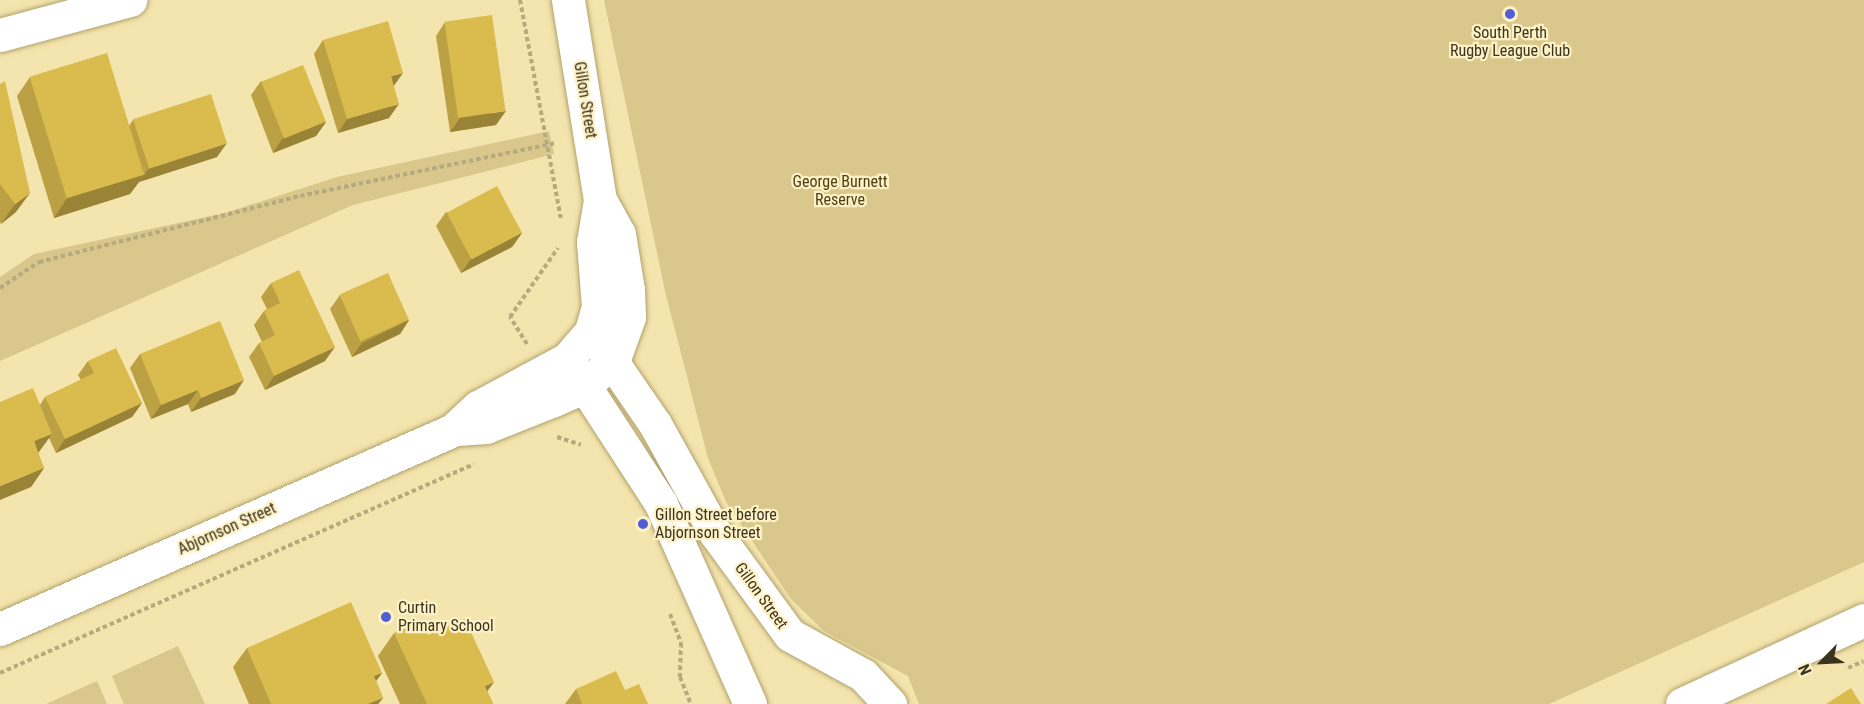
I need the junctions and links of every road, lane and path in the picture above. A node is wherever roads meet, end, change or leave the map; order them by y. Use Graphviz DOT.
graph roads {
  1 [pos="130,0"];
  2 [pos="520,0"];
  3 [pos="568,0"];
  4 [pos="0,36"];
  5 [pos="591,137"];
  6 [pos="546,145"];
  7 [pos="600,200"];
  8 [pos="562,227"];
  9 [pos="565,239"];
  10 [pos="0,288"];
  11 [pos="591,331"];
  12 [pos="529,347"];
  13 [pos="567,359"];
  14 [pos="614,359"];
  15 [pos="585,386"];
  16 [pos="453,430"];
  17 [pos="551,438"];
  18 [pos="587,447"];
  19 [pos="487,458"];
  20 [pos="668,611"];
  21 [pos="1864,620"];
  22 [pos="0,629"];
  23 [pos="0,673"];
  24 [pos="691,704"];
  25 [pos="750,704"];
  26 [pos="890,704"];
  27 [pos="1682,704"];
  1 -- 4 [label="street"];
  2 -- 6 [label="path"];
  3 -- 5 [label="street, Gillon Street"];
  5 -- 6 [label="path"];
  5 -- 7 [label="street, Gillon Street"];
  6 -- 8 [label="path"];
  6 -- 10 [label="path"];
  7 -- 11 [label="street, Gillon Street"];
  7 -- 14 [label="street, Gillon Street"];
  9 -- 12 [label="path"];
  11 -- 13 [label="street, Gillon Street"];
  11 -- 14 [label="street, Gillon Street"];
  13 -- 15 [label="street"];
  13 -- 16 [label="street, Abjornson Street"];
  14 -- 15 [label="street, Gillon Street"];
  14 -- 26 [label="street, Gillon Street"];
  15 -- 16 [label="street, Abjornson Street"];
  15 -- 25 [label="street"];
  16 -- 22 [label="street, Abjornson Street"];
  17 -- 18 [label="path"];
  19 -- 23 [label="path"];
  20 -- 24 [label="path"];
  21 -- 27 [label="street"];
}
